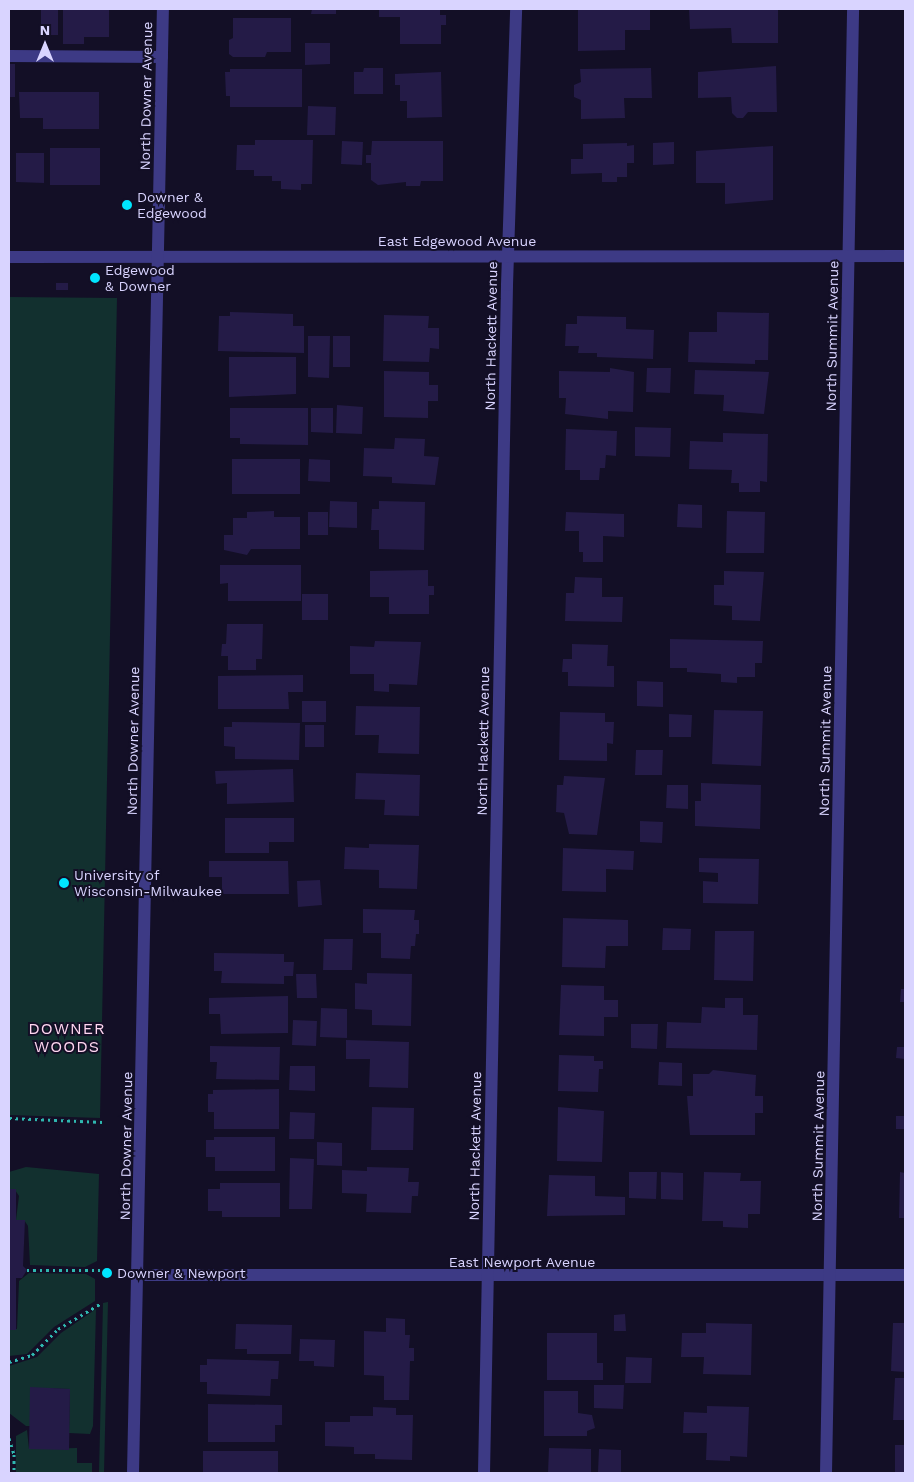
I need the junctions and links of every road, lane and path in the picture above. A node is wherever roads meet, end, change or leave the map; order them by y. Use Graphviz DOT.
graph roads {
  1 [pos="162,9"];
  2 [pos="516,9"];
  3 [pos="854,9"];
  4 [pos="9,56"];
  5 [pos="162,57"];
  6 [pos="508,255"];
  7 [pos="849,255"];
  8 [pos="905,256"];
  9 [pos="9,257"];
  10 [pos="157,258"];
  11 [pos="9,1118"];
  12 [pos="104,1122"];
  13 [pos="27,1270"];
  14 [pos="100,1270"];
  15 [pos="138,1275"];
  16 [pos="905,1275"];
  17 [pos="831,1276"];
  18 [pos="488,1277"];
  19 [pos="100,1304"];
  20 [pos="9,1362"];
  21 [pos="9,1438"];
  22 [pos="14,1473"];
  23 [pos="133,1473"];
  24 [pos="484,1473"];
  25 [pos="826,1473"];
  1 -- 5 [label="street, North Downer Avenue"];
  2 -- 6 [label="street, North Hackett Avenue"];
  3 -- 7 [label="street, North Summit Avenue"];
  4 -- 5 [label="street"];
  5 -- 10 [label="street, North Downer Avenue"];
  6 -- 7 [label="street, East Edgewood Avenue"];
  6 -- 10 [label="street, East Edgewood Avenue"];
  6 -- 18 [label="street, North Hackett Avenue"];
  7 -- 8 [label="street, East Edgewood Avenue"];
  7 -- 17 [label="street, North Summit Avenue"];
  9 -- 10 [label="street, East Edgewood Avenue"];
  10 -- 15 [label="street, North Downer Avenue"];
  11 -- 12 [label="path"];
  13 -- 14 [label="path"];
  15 -- 18 [label="street, East Newport Avenue"];
  15 -- 23 [label="street, North Downer Avenue"];
  16 -- 17 [label="street, East Newport Avenue"];
  17 -- 18 [label="street, East Newport Avenue"];
  17 -- 25 [label="street, North Summit Avenue"];
  18 -- 24 [label="street, North Hackett Avenue"];
  19 -- 20 [label="path"];
  21 -- 22 [label="path"];
}
